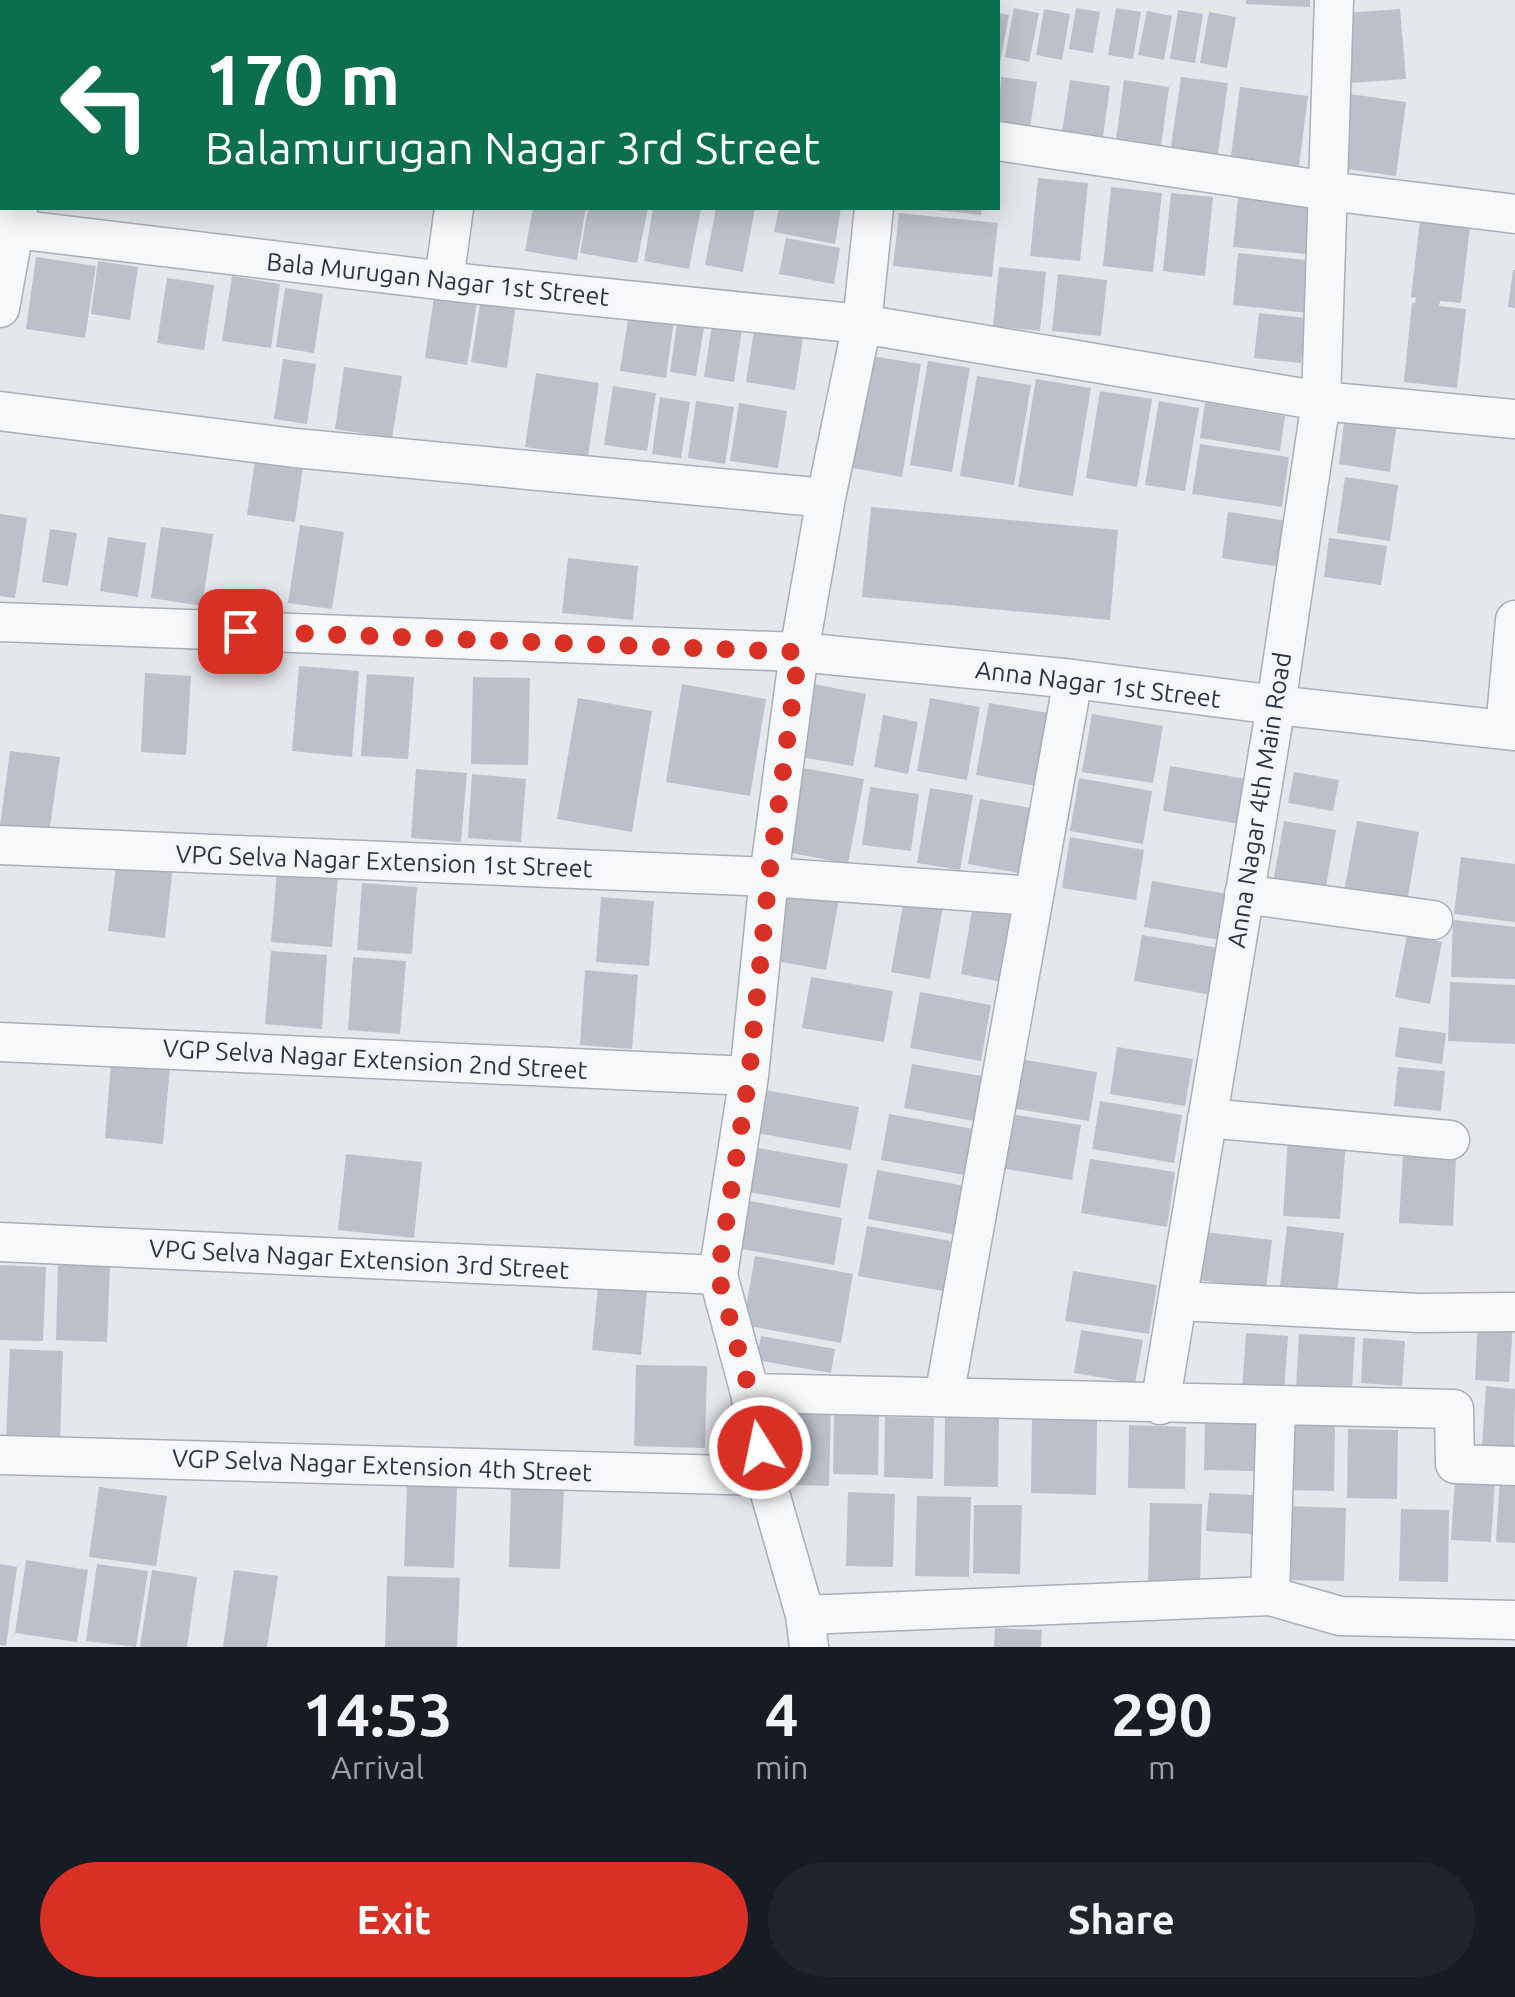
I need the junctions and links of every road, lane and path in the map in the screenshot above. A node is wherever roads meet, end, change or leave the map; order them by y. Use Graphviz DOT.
graph roads {
  1 [pos="1334,0"];
  2 [pos="1000,141"];
  3 [pos="1328,191"];
  4 [pos="454,210"];
  5 [pos="874,210"];
  6 [pos="1515,214"];
  7 [pos="16,218"];
  8 [pos="444,281"];
  9 [pos="0,308"];
  10 [pos="862,324"];
  11 [pos="1320,401"];
  12 [pos="0,411"];
  13 [pos="1515,419"];
  14 [pos="826,498"];
  15 [pos="1515,620"];
  16 [pos="0,622"];
  17 [pos="799,652"];
  18 [pos="1072,679"];
  19 [pos="1276,705"];
  20 [pos="1510,730"];
  21 [pos="0,845"];
  22 [pos="769,876"];
  23 [pos="1244,894"];
  24 [pos="1034,896"];
  25 [pos="1433,920"];
  26 [pos="0,1042"];
  27 [pos="749,1076"];
  28 [pos="1208,1118"];
  29 [pos="1450,1140"];
  30 [pos="0,1242"];
  31 [pos="718,1275"];
  32 [pos="1177,1301"];
  33 [pos="1515,1312"];
  34 [pos="750,1393"];
  35 [pos="944,1397"];
  36 [pos="1160,1404"];
  37 [pos="1276,1406"];
  38 [pos="0,1455"];
  39 [pos="1515,1466"];
  40 [pos="765,1476"];
  41 [pos="1270,1596"];
  42 [pos="1515,1620"];
  43 [pos="807,1631"];
  1 -- 3 [label="street, Anna Nagar 4th Main Road"];
  2 -- 3 [label="street"];
  3 -- 6 [label="street"];
  3 -- 11 [label="street, Anna Nagar 4th Main Road"];
  4 -- 8 [label="street"];
  5 -- 10 [label="street"];
  7 -- 8 [label="street, Bala Murugan Nagar 1st Street"];
  7 -- 9 [label="street"];
  8 -- 10 [label="street, Bala Murugan Nagar 1st Street"];
  10 -- 11 [label="street, Bala Murugan Nagar 1st Street"];
  10 -- 14 [label="street"];
  11 -- 13 [label="street, Bala Murugan Nagar 1st Street"];
  11 -- 19 [label="street, Anna Nagar 4th Main Road"];
  12 -- 14 [label="street"];
  14 -- 17 [label="street"];
  15 -- 20 [label="street"];
  16 -- 17 [label="street, Anna Nagar 1st Street"];
  17 -- 18 [label="street, Anna Nagar 1st Street"];
  17 -- 22 [label="street"];
  18 -- 19 [label="street, Anna Nagar 1st Street"];
  18 -- 24 [label="street"];
  19 -- 20 [label="street, Anna Nagar 1st Street"];
  19 -- 23 [label="street, Anna Nagar 4th Main Road"];
  21 -- 22 [label="street, VPG Selva Nagar Extension 1st Street"];
  22 -- 24 [label="street, VPG Selva Nagar Extension 1st Street"];
  22 -- 27 [label="street"];
  23 -- 25 [label="street"];
  23 -- 28 [label="street, Anna Nagar 4th Main Road"];
  24 -- 35 [label="street"];
  26 -- 27 [label="street, VGP Selva Nagar Extension 2nd Street"];
  27 -- 31 [label="street"];
  28 -- 29 [label="street"];
  28 -- 32 [label="street, Anna Nagar 4th Main Road"];
  30 -- 31 [label="street, VPG Selva Nagar Extension 3rd Street"];
  31 -- 34 [label="street"];
  32 -- 33 [label="street"];
  32 -- 36 [label="street, Anna Nagar 4th Main Road"];
  34 -- 35 [label="street"];
  34 -- 40 [label="street"];
  35 -- 36 [label="street"];
  36 -- 37 [label="street"];
  37 -- 39 [label="street"];
  37 -- 41 [label="street"];
  38 -- 40 [label="street, VGP Selva Nagar Extension 4th Street"];
  40 -- 43 [label="street"];
  41 -- 42 [label="street"];
  41 -- 43 [label="street"];
}
